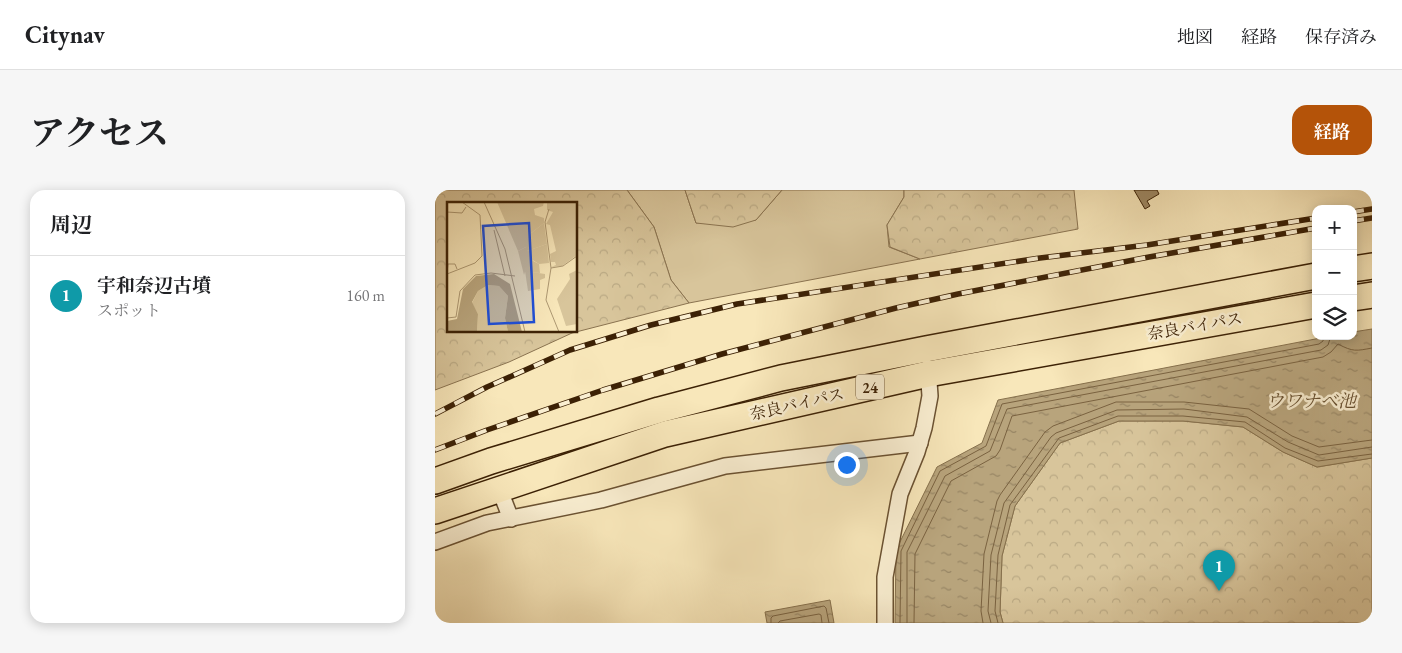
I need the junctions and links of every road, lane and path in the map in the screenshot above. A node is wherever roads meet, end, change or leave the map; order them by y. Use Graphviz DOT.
graph roads {
  1 [pos="1372,266"];
  2 [pos="1357,269"];
  3 [pos="1312,277"];
  4 [pos="1372,295"];
  5 [pos="1357,297"];
  6 [pos="1312,306"];
  7 [pos="926,349"];
  8 [pos="929,374"];
  9 [pos="920,443"];
  10 [pos="435,481"];
  11 [pos="499,488"];
  12 [pos="435,511"];
  13 [pos="511,519"];
  14 [pos="435,542"];
  15 [pos="885,623"];
  1 -- 2 [label="highway"];
  3 -- 7 [label="highway, 奈良バイパス / 24"];
  4 -- 5 [label="highway"];
  6 -- 8 [label="highway, 奈良バイパス / 24"];
  7 -- 8 [label="street"];
  7 -- 10 [label="highway, 奈良バイパス / 24"];
  8 -- 9 [label="street"];
  8 -- 11 [label="highway, 奈良バイパス / 24"];
  9 -- 13 [label="street"];
  9 -- 15 [label="street"];
  11 -- 12 [label="highway, 奈良バイパス / 24"];
  11 -- 13 [label="street"];
  13 -- 14 [label="street"];
}
